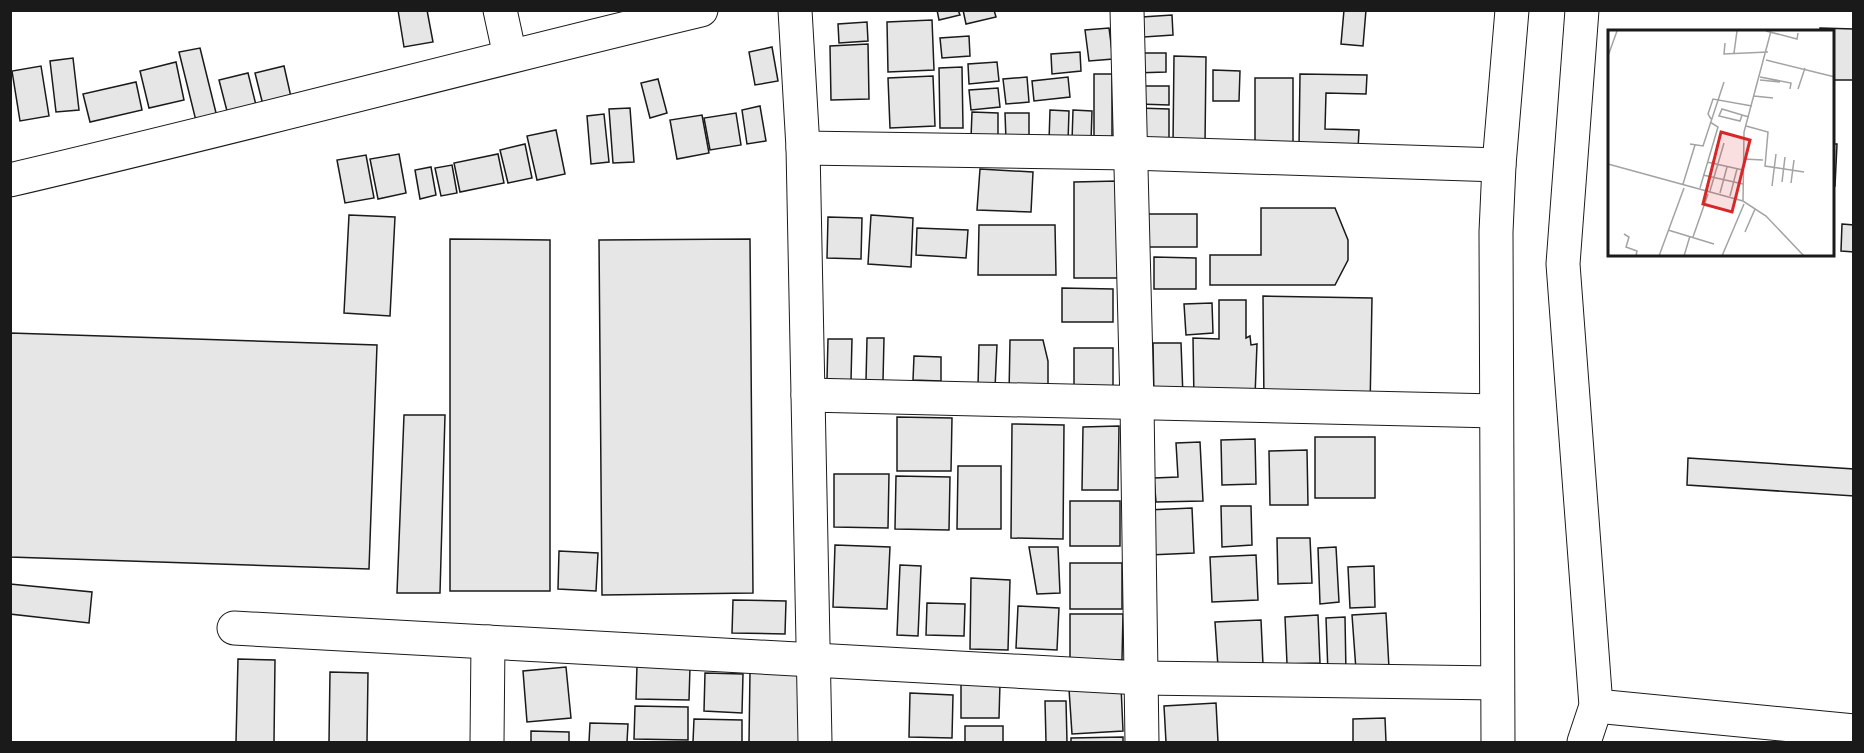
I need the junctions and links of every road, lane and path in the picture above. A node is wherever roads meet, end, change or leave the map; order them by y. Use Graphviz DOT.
graph roads {
  1 [pos="500,10"];
  2 [pos="701,10"];
  3 [pos="795,10"];
  4 [pos="1127,10"];
  5 [pos="1512,10"];
  6 [pos="1582,10"];
  7 [pos="510,56"];
  8 [pos="803,148"];
  9 [pos="1130,153"];
  10 [pos="1499,165"];
  11 [pos="10,180"];
  12 [pos="808,395"];
  13 [pos="1137,404"];
  14 [pos="1496,411"];
  15 [pos="234,628"];
  16 [pos="488,642"];
  17 [pos="814,659"];
  18 [pos="1141,678"];
  19 [pos="1497,683"];
  20 [pos="1596,706"];
  21 [pos="1854,731"];
  22 [pos="487,742"];
  23 [pos="815,742"];
  24 [pos="1142,742"];
  25 [pos="1498,742"];
  26 [pos="1584,742"];
  1 -- 7 [label="main road"];
  2 -- 7 [label="main road"];
  3 -- 8 [label="main road"];
  4 -- 9 [label="main road"];
  5 -- 10 [label="main road"];
  6 -- 20 [label="main road"];
  7 -- 11 [label="main road"];
  8 -- 9 [label="main road"];
  8 -- 12 [label="main road"];
  9 -- 10 [label="main road"];
  9 -- 13 [label="main road"];
  10 -- 14 [label="main road"];
  12 -- 13 [label="main road"];
  12 -- 17 [label="main road"];
  13 -- 14 [label="main road"];
  13 -- 18 [label="main road"];
  14 -- 19 [label="main road"];
  15 -- 16 [label="main road"];
  16 -- 17 [label="main road"];
  16 -- 22 [label="main road"];
  17 -- 18 [label="main road"];
  17 -- 23 [label="main road"];
  18 -- 19 [label="main road"];
  18 -- 24 [label="main road"];
  19 -- 25 [label="main road"];
  20 -- 21 [label="main road"];
  20 -- 26 [label="main road"];
}
